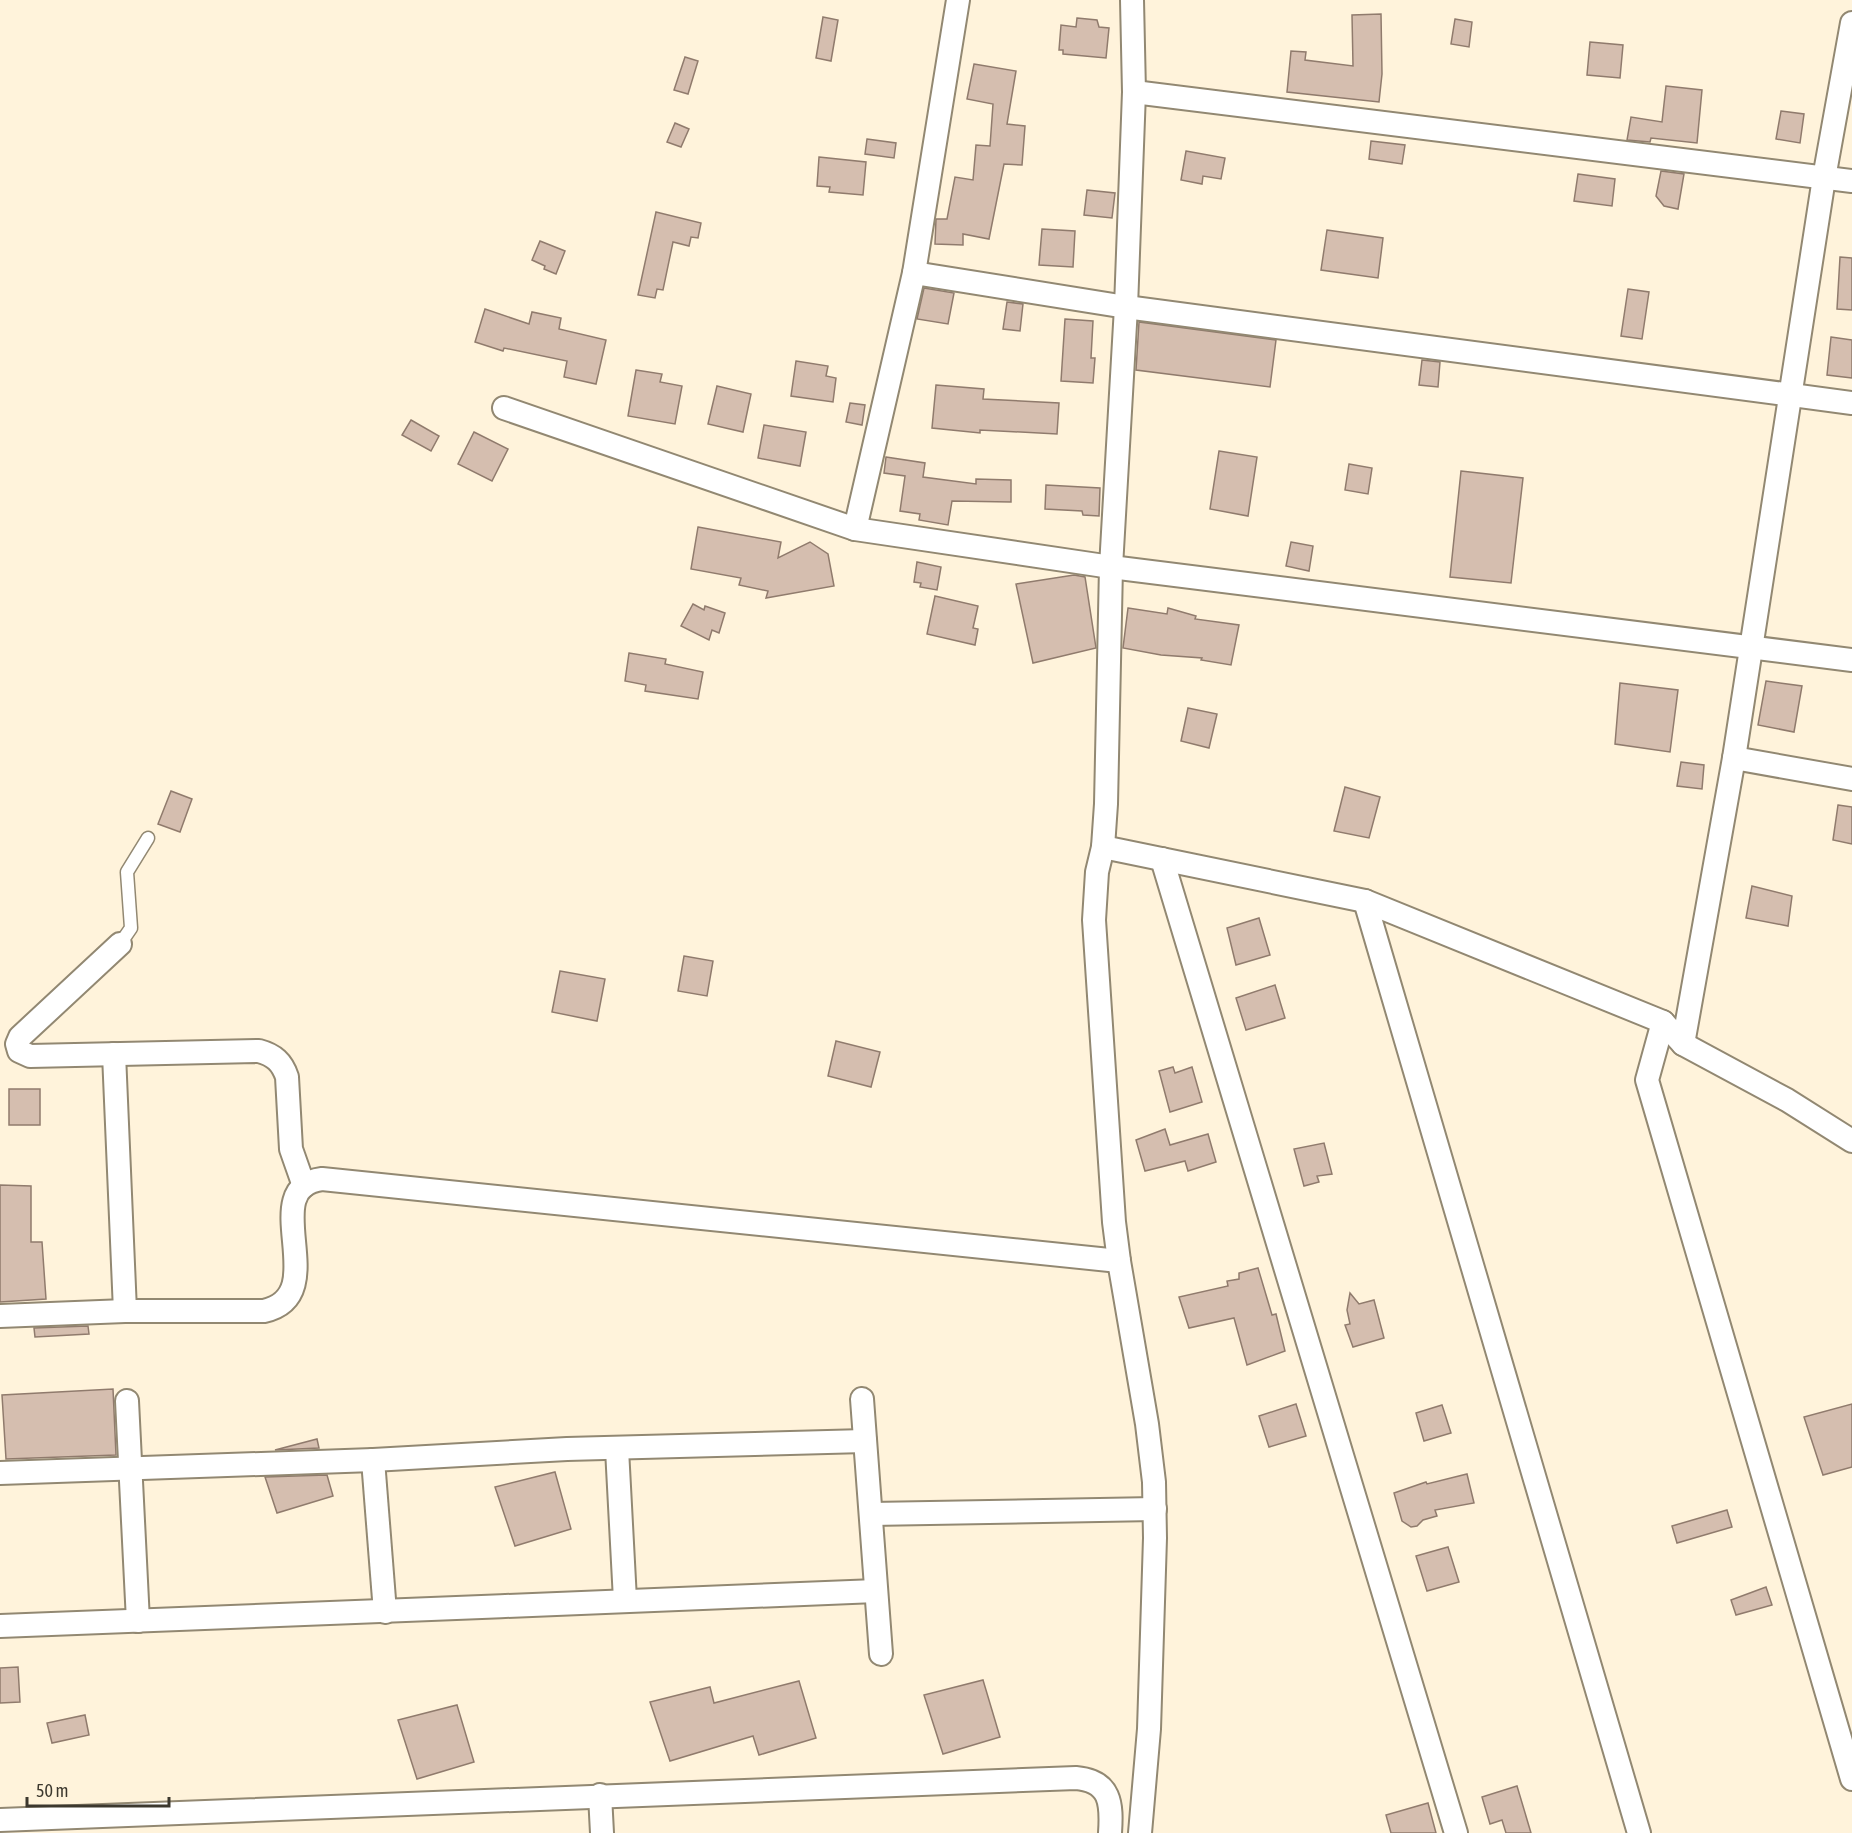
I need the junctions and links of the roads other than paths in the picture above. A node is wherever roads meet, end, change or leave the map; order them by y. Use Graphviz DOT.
graph roads {
  1 [pos="958,0"];
  2 [pos="1132,0"];
  3 [pos="1852,23"];
  4 [pos="1134,92"];
  5 [pos="1824,178"];
  6 [pos="1852,181"];
  7 [pos="914,273"];
  8 [pos="1126,307"];
  9 [pos="1791,395"];
  10 [pos="1852,403"];
  11 [pos="504,408"];
  12 [pos="855,529"];
  13 [pos="1111,567"];
  14 [pos="1752,647"];
  15 [pos="1852,660"];
  16 [pos="1734,758"];
  17 [pos="1852,779"];
  18 [pos="148,838"];
  19 [pos="1102,847"];
  20 [pos="1162,859"];
  21 [pos="1365,901"];
  22 [pos="120,944"];
  23 [pos="1663,1022"];
  24 [pos="1683,1044"];
  25 [pos="114,1054"];
  26 [pos="1852,1141"];
  27 [pos="304,1186"];
  28 [pos="1119,1261"];
  29 [pos="125,1311"];
  30 [pos="0,1316"];
  31 [pos="862,1399"];
  32 [pos="127,1401"];
  33 [pos="865,1441"];
  34 [pos="617,1449"];
  35 [pos="373,1460"];
  36 [pos="131,1468"];
  37 [pos="0,1473"];
  38 [pos="1155,1509"];
  39 [pos="871,1514"];
  40 [pos="876,1591"];
  41 [pos="625,1600"];
  42 [pos="385,1612"];
  43 [pos="138,1621"];
  44 [pos="0,1626"];
  45 [pos="881,1654"];
  46 [pos="1852,1779"];
  47 [pos="600,1795"];
  48 [pos="0,1820"];
  49 [pos="602,1833"];
  50 [pos="1110,1833"];
  51 [pos="1140,1833"];
  52 [pos="1456,1833"];
  53 [pos="1640,1833"];
  1 -- 7 [label="street"];
  2 -- 4 [label="street"];
  3 -- 5 [label="street"];
  4 -- 5 [label="street"];
  4 -- 8 [label="street"];
  5 -- 6 [label="street"];
  5 -- 9 [label="street"];
  7 -- 8 [label="street"];
  7 -- 12 [label="street"];
  8 -- 9 [label="street"];
  8 -- 13 [label="street"];
  9 -- 10 [label="street"];
  9 -- 14 [label="street"];
  11 -- 12 [label="street"];
  12 -- 13 [label="street"];
  13 -- 14 [label="street"];
  13 -- 19 [label="street"];
  14 -- 15 [label="street"];
  14 -- 16 [label="street"];
  16 -- 17 [label="street"];
  16 -- 24 [label="street"];
  18 -- 22 [label="lane"];
  19 -- 20 [label="street"];
  19 -- 28 [label="street"];
  20 -- 21 [label="street"];
  20 -- 52 [label="street"];
  21 -- 23 [label="street"];
  21 -- 53 [label="street"];
  22 -- 25 [label="street"];
  23 -- 24 [label="street"];
  23 -- 46 [label="street"];
  24 -- 26 [label="street"];
  25 -- 27 [label="street"];
  25 -- 29 [label="street"];
  27 -- 28 [label="street"];
  27 -- 29 [label="street"];
  28 -- 38 [label="street"];
  29 -- 30 [label="street"];
  31 -- 33 [label="street"];
  32 -- 36 [label="street"];
  33 -- 34 [label="street"];
  33 -- 39 [label="street"];
  34 -- 35 [label="street"];
  34 -- 41 [label="street"];
  35 -- 36 [label="street"];
  35 -- 42 [label="street"];
  36 -- 37 [label="street"];
  36 -- 43 [label="street"];
  38 -- 39 [label="street"];
  38 -- 51 [label="street"];
  39 -- 40 [label="street"];
  40 -- 41 [label="street"];
  40 -- 45 [label="street"];
  41 -- 42 [label="street"];
  42 -- 43 [label="street"];
  43 -- 44 [label="street"];
  47 -- 48 [label="street"];
  47 -- 49 [label="street"];
  47 -- 50 [label="street"];
}
